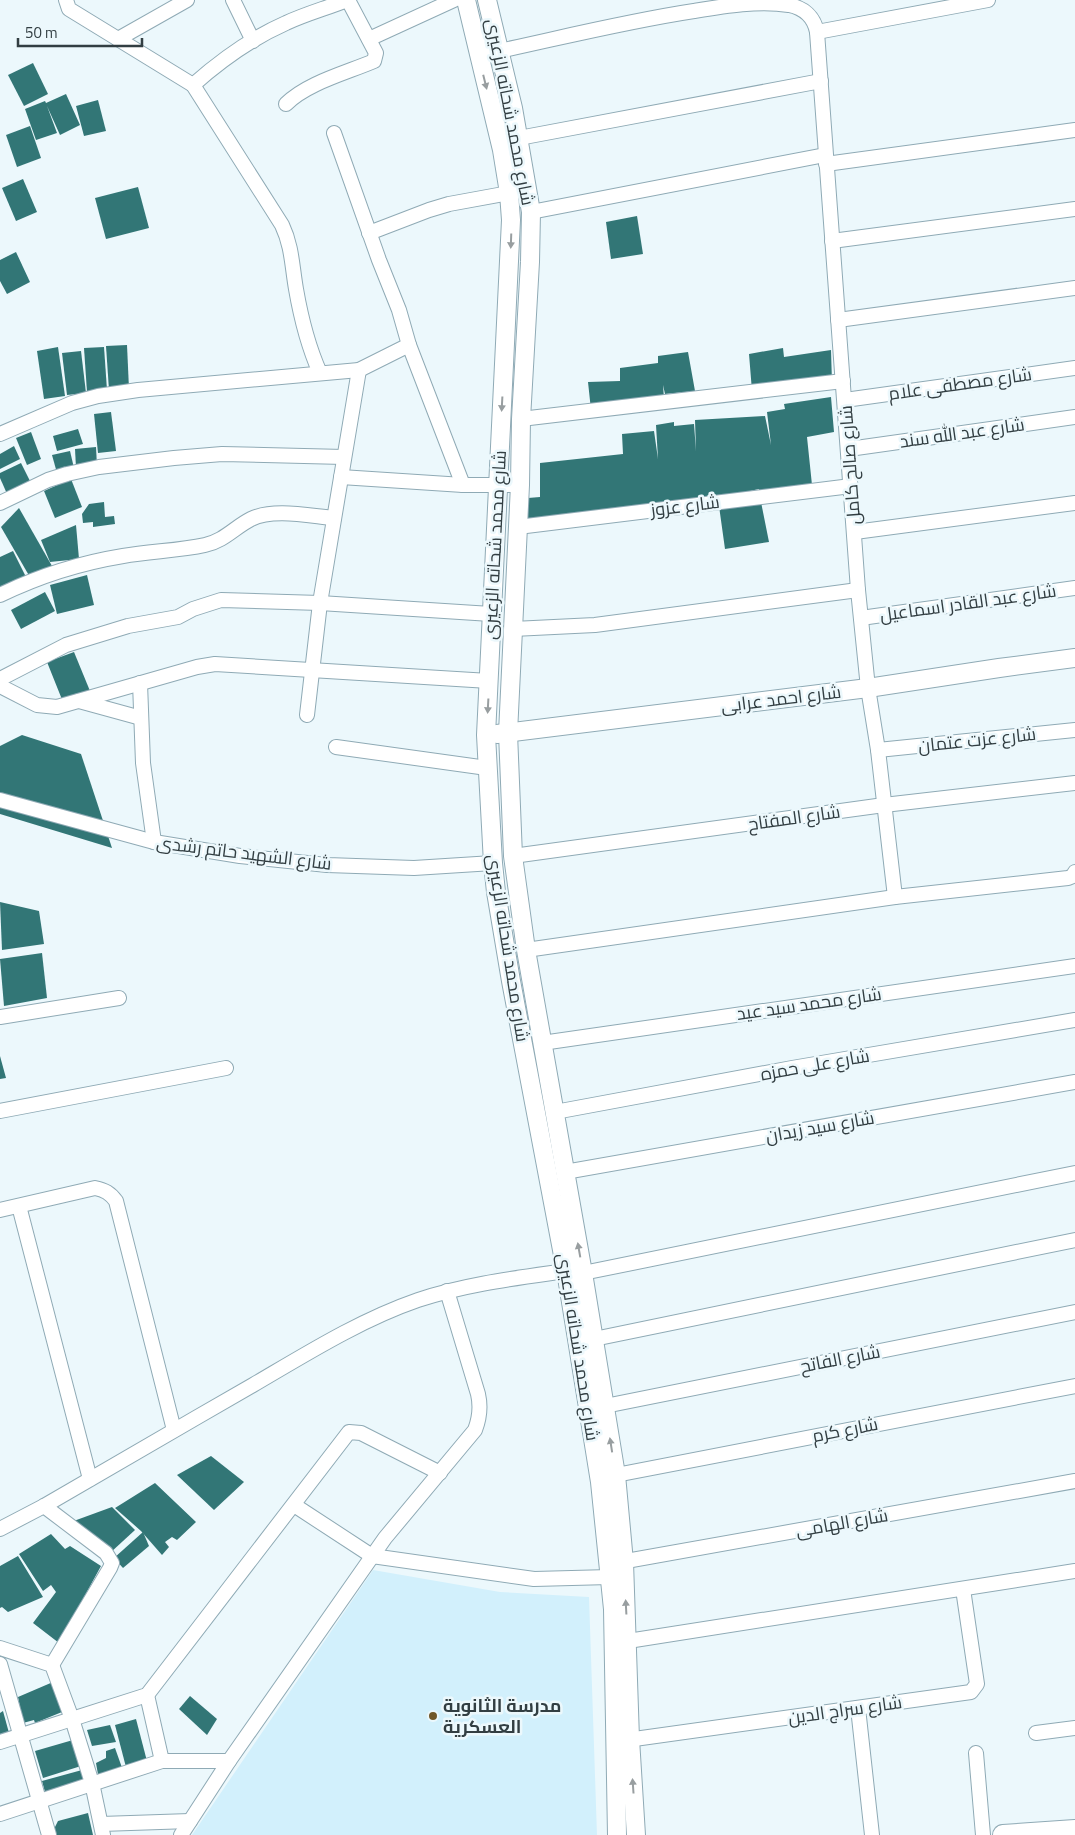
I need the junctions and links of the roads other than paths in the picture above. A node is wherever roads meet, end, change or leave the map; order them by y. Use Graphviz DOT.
graph roads {
  1 [pos="66,0"];
  2 [pos="187,0"];
  3 [pos="233,0"];
  4 [pos="347,0"];
  5 [pos="454,0"];
  6 [pos="466,0"];
  7 [pos="488,0"];
  8 [pos="988,0"];
  9 [pos="817,32"];
  10 [pos="118,39"];
  11 [pos="369,39"];
  12 [pos="253,41"];
  13 [pos="499,51"];
  14 [pos="479,57"];
  15 [pos="821,81"];
  16 [pos="193,85"];
  17 [pos="286,104"];
  18 [pos="1075,130"];
  19 [pos="334,133"];
  20 [pos="519,138"];
  21 [pos="826,160"];
  22 [pos="509,193"];
  23 [pos="1075,209"];
  24 [pos="531,212"];
  25 [pos="369,233"];
  26 [pos="832,241"];
  27 [pos="1075,288"];
  28 [pos="838,320"];
  29 [pos="409,345"];
  30 [pos="1075,368"];
  31 [pos="360,370"];
  32 [pos="320,374"];
  33 [pos="843,380"];
  34 [pos="845,400"];
  35 [pos="1075,417"];
  36 [pos="521,418"];
  37 [pos="0,434"];
  38 [pos="849,449"];
  39 [pos="344,457"];
  40 [pos="341,477"];
  41 [pos="463,485"];
  42 [pos="520,485"];
  43 [pos="497,486"];
  44 [pos="851,486"];
  45 [pos="0,503"];
  46 [pos="1075,503"];
  47 [pos="334,518"];
  48 [pos="518,527"];
  49 [pos="855,532"];
  50 [pos="1075,588"];
  51 [pos="858,590"];
  52 [pos="0,595"];
  53 [pos="320,603"];
  54 [pos="492,614"];
  55 [pos="861,618"];
  56 [pos="513,629"];
  57 [pos="1075,658"];
  58 [pos="312,670"];
  59 [pos="0,679"];
  60 [pos="489,681"];
  61 [pos="140,683"];
  62 [pos="0,686"];
  63 [pos="868,688"];
  64 [pos="79,701"];
  65 [pos="307,715"];
  66 [pos="141,718"];
  67 [pos="1075,730"];
  68 [pos="508,734"];
  69 [pos="486,735"];
  70 [pos="336,747"];
  71 [pos="878,750"];
  72 [pos="487,768"];
  73 [pos="1075,783"];
  74 [pos="0,800"];
  75 [pos="884,806"];
  76 [pos="154,842"];
  77 [pos="513,856"];
  78 [pos="493,863"];
  79 [pos="1075,872"];
  80 [pos="895,896"];
  81 [pos="505,944"];
  82 [pos="525,946"];
  83 [pos="1075,966"];
  84 [pos="531,977"];
  85 [pos="511,981"];
  86 [pos="119,998"];
  87 [pos="1,1012"];
  88 [pos="1075,1020"];
  89 [pos="542,1042"];
  90 [pos="226,1068"];
  91 [pos="1075,1082"];
  92 [pos="0,1111"];
  93 [pos="555,1112"];
  94 [pos="565,1172"];
  95 [pos="1075,1173"];
  96 [pos="18,1206"];
  97 [pos="0,1210"];
  98 [pos="1075,1240"];
  99 [pos="575,1272"];
  100 [pos="447,1291"];
  101 [pos="1075,1312"];
  102 [pos="594,1339"];
  103 [pos="1075,1386"];
  104 [pos="605,1406"];
  105 [pos="174,1430"];
  106 [pos="440,1473"];
  107 [pos="616,1475"];
  108 [pos="90,1479"];
  109 [pos="1075,1481"];
  110 [pos="294,1505"];
  111 [pos="44,1506"];
  112 [pos="1,1524"];
  113 [pos="372,1556"];
  114 [pos="615,1567"];
  115 [pos="1075,1571"];
  116 [pos="963,1589"];
  117 [pos="628,1641"];
  118 [pos="0,1648"];
  119 [pos="0,1664"];
  120 [pos="52,1665"];
  121 [pos="147,1695"];
  122 [pos="858,1708"];
  123 [pos="72,1719"];
  124 [pos="1075,1728"];
  125 [pos="1036,1733"];
  126 [pos="20,1735"];
  127 [pos="622,1740"];
  128 [pos="0,1742"];
  129 [pos="976,1753"];
  130 [pos="162,1761"];
  131 [pos="229,1761"];
  132 [pos="92,1783"];
  133 [pos="39,1801"];
  134 [pos="0,1814"];
  135 [pos="190,1821"];
  136 [pos="102,1829"];
  137 [pos="1075,1830"];
  138 [pos="49,1835"];
  139 [pos="181,1835"];
  140 [pos="617,1835"];
  141 [pos="636,1835"];
  142 [pos="872,1835"];
  143 [pos="983,1835"];
  144 [pos="1003,1835"];
  1 -- 10 [label="street"];
  2 -- 10 [label="street"];
  3 -- 12 [label="street"];
  4 -- 11 [label="street"];
  4 -- 12 [label="street"];
  5 -- 11 [label="street"];
  6 -- 14 [label="street, شارع محمد شحاته الزعيرى"];
  7 -- 13 [label="street, شارع محمد شحاته الزعيرى"];
  8 -- 9 [label="street"];
  9 -- 13 [label="street"];
  9 -- 15 [label="street, شارع صالح كامل"];
  10 -- 16 [label="street"];
  11 -- 17 [label="street"];
  12 -- 16 [label="street"];
  13 -- 14 [label="street"];
  13 -- 20 [label="street, شارع محمد شحاته الزعيرى"];
  14 -- 22 [label="street, شارع محمد شحاته الزعيرى, one-way"];
  15 -- 20 [label="street"];
  15 -- 21 [label="street, شارع صالح كامل"];
  16 -- 32 [label="street"];
  18 -- 21 [label="street"];
  19 -- 25 [label="street"];
  20 -- 24 [label="street, شارع محمد شحاته الزعيرى"];
  21 -- 24 [label="street"];
  21 -- 26 [label="street, شارع صالح كامل"];
  22 -- 25 [label="street"];
  22 -- 43 [label="street, شارع محمد شحاته الزعيرى, one-way"];
  23 -- 26 [label="street"];
  24 -- 36 [label="street, شارع محمد شحاته الزعيرى"];
  25 -- 29 [label="street"];
  26 -- 28 [label="street, شارع صالح كامل"];
  27 -- 28 [label="street"];
  28 -- 33 [label="street, شارع صالح كامل"];
  29 -- 31 [label="street"];
  29 -- 41 [label="street"];
  30 -- 34 [label="street, شارع مصطفى علام"];
  31 -- 32 [label="street"];
  31 -- 39 [label="street"];
  32 -- 37 [label="street"];
  33 -- 34 [label="street, شارع صالح كامل"];
  33 -- 36 [label="street"];
  34 -- 38 [label="street, شارع صالح كامل"];
  35 -- 38 [label="street, شارع عبد الله سند"];
  36 -- 42 [label="street, شارع محمد شحاته الزعيرى"];
  38 -- 44 [label="street, شارع صالح كامل"];
  39 -- 40 [label="street"];
  39 -- 45 [label="street"];
  40 -- 41 [label="street"];
  40 -- 47 [label="street"];
  41 -- 43 [label="street"];
  42 -- 43 [label="street"];
  42 -- 48 [label="street, شارع محمد شحاته الزعيرى"];
  43 -- 54 [label="street, شارع محمد شحاته الزعيرى"];
  44 -- 48 [label="street, شارع عزوز"];
  44 -- 49 [label="street, شارع صالح كامل"];
  46 -- 49 [label="street"];
  47 -- 52 [label="street"];
  47 -- 53 [label="street"];
  48 -- 56 [label="street, شارع محمد شحاته الزعيرى"];
  49 -- 51 [label="street, شارع صالح كامل"];
  50 -- 55 [label="street, شارع عبد القادر اسماعيل"];
  51 -- 55 [label="street, شارع صالح كامل"];
  51 -- 56 [label="street"];
  53 -- 54 [label="street"];
  53 -- 58 [label="street"];
  53 -- 59 [label="street"];
  54 -- 60 [label="street, شارع محمد شحاته الزعيرى"];
  55 -- 63 [label="street, شارع صالح كامل"];
  56 -- 68 [label="street, شارع محمد شحاته الزعيرى"];
  57 -- 63 [label="street, شارع احمد عرابى"];
  58 -- 60 [label="street"];
  58 -- 61 [label="street"];
  58 -- 65 [label="street"];
  60 -- 69 [label="street, شارع محمد شحاته الزعيرى, one-way"];
  61 -- 64 [label="street"];
  61 -- 66 [label="street"];
  62 -- 64 [label="street"];
  63 -- 68 [label="street, شارع احمد عرابى"];
  63 -- 71 [label="street, شارع صالح كامل"];
  64 -- 66 [label="street"];
  66 -- 76 [label="street"];
  67 -- 71 [label="street, شارع عزت عتمان"];
  68 -- 69 [label="street, شارع احمد عرابى"];
  68 -- 77 [label="street, شارع محمد شحاته الزعيرى"];
  69 -- 72 [label="street, شارع محمد شحاته الزعيرى"];
  70 -- 72 [label="street"];
  71 -- 75 [label="street, شارع صالح كامل"];
  72 -- 78 [label="street, شارع محمد شحاته الزعيرى"];
  73 -- 75 [label="street, شارع المفتاح"];
  74 -- 76 [label="street, شارع الشهيد حاتم رشدى"];
  75 -- 77 [label="street, شارع المفتاح"];
  75 -- 80 [label="street, شارع صالح كامل"];
  76 -- 78 [label="street, شارع الشهيد حاتم رشدى"];
  77 -- 82 [label="street, شارع محمد شحاته الزعيرى"];
  78 -- 81 [label="street, شارع محمد شحاته الزعيرى"];
  79 -- 80 [label="street"];
  80 -- 82 [label="street"];
  81 -- 82 [label="street"];
  81 -- 85 [label="street, شارع محمد شحاته الزعيرى"];
  82 -- 84 [label="street, شارع محمد شحاته الزعيرى"];
  83 -- 89 [label="street, شارع محمد سيد عيد"];
  84 -- 85 [label="street"];
  84 -- 89 [label="street, شارع محمد شحاته الزعيرى"];
  85 -- 99 [label="street, شارع محمد شحاته الزعيرى"];
  86 -- 87 [label="street"];
  88 -- 93 [label="street, شارع على حمزه"];
  89 -- 93 [label="street, شارع محمد شحاته الزعيرى"];
  90 -- 92 [label="street"];
  91 -- 94 [label="street, شارع سيد زيدان"];
  93 -- 94 [label="street, شارع محمد شحاته الزعيرى"];
  99 -- 94 [label="street, شارع محمد شحاته الزعيرى, one-way"];
  95 -- 99 [label="street"];
  96 -- 97 [label="street"];
  96 -- 105 [label="street"];
  96 -- 108 [label="street"];
  98 -- 102 [label="street"];
  99 -- 100 [label="street"];
  99 -- 102 [label="street, شارع محمد شحاته الزعيرى"];
  99 -- 114 [label="street, شارع محمد شحاته الزعيرى"];
  100 -- 105 [label="street"];
  100 -- 106 [label="street"];
  101 -- 104 [label="street, شارع الفاتح"];
  102 -- 104 [label="street, شارع محمد شحاته الزعيرى"];
  103 -- 107 [label="street, شارع كرم"];
  107 -- 104 [label="street, شارع محمد شحاته الزعيرى, one-way"];
  105 -- 108 [label="street"];
  106 -- 110 [label="street"];
  106 -- 113 [label="street"];
  107 -- 114 [label="street, شارع محمد شحاته الزعيرى"];
  108 -- 111 [label="street"];
  109 -- 114 [label="street, شارع الهامى"];
  110 -- 113 [label="street"];
  110 -- 121 [label="street"];
  111 -- 112 [label="street"];
  111 -- 120 [label="street"];
  113 -- 114 [label="street, شارع الهامى"];
  113 -- 131 [label="street"];
  117 -- 114 [label="street, شارع محمد شحاته الزعيرى, one-way"];
  114 -- 127 [label="street, شارع محمد شحاته الزعيرى"];
  115 -- 116 [label="street"];
  116 -- 117 [label="street"];
  116 -- 122 [label="street, شارع سراج الدين"];
  117 -- 127 [label="street, شارع محمد شحاته الزعيرى"];
  118 -- 120 [label="street"];
  119 -- 126 [label="street"];
  120 -- 123 [label="street"];
  121 -- 123 [label="street"];
  121 -- 130 [label="street"];
  122 -- 127 [label="street, شارع سراج الدين"];
  122 -- 142 [label="street"];
  123 -- 126 [label="street"];
  123 -- 132 [label="street"];
  124 -- 125 [label="street"];
  126 -- 128 [label="street"];
  126 -- 133 [label="street"];
  127 -- 140 [label="street, شارع محمد شحاته الزعيرى"];
  141 -- 127 [label="street, شارع محمد شحاته الزعيرى, one-way"];
  129 -- 143 [label="street"];
  130 -- 131 [label="street"];
  130 -- 132 [label="street"];
  131 -- 135 [label="street"];
  132 -- 133 [label="street"];
  132 -- 136 [label="street"];
  133 -- 134 [label="street"];
  133 -- 138 [label="street"];
  135 -- 136 [label="street"];
  135 -- 139 [label="street"];
  137 -- 144 [label="main road"];
}
